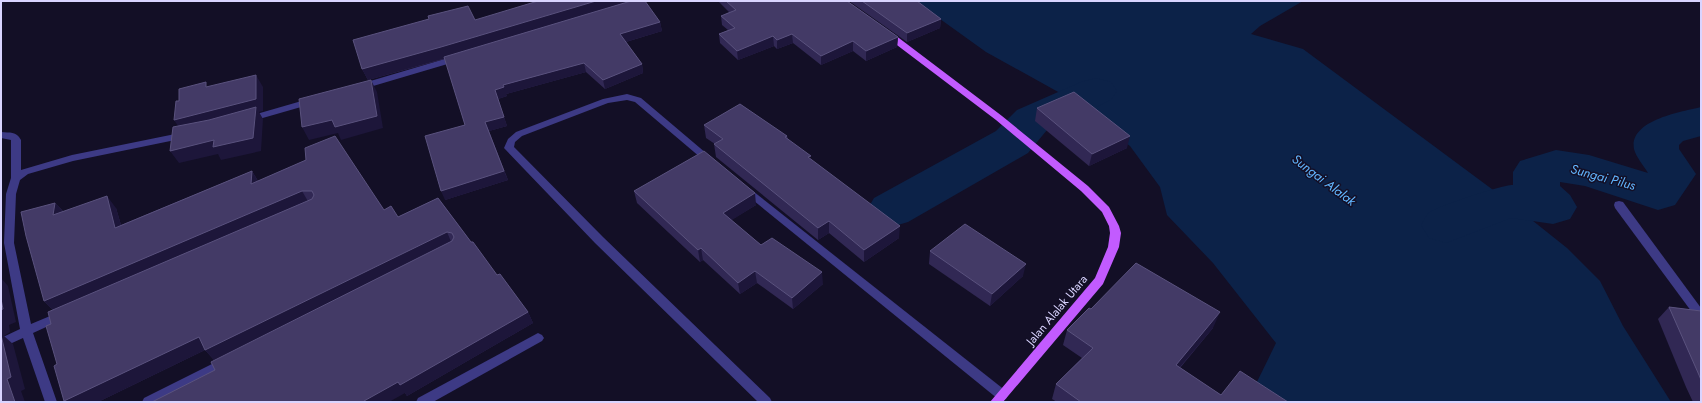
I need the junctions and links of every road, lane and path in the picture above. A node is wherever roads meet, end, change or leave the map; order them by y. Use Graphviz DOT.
graph roads {
  1 [pos="880,28"];
  2 [pos="465,56"];
  3 [pos="351,89"];
  4 [pos="321,98"];
  5 [pos="237,122"];
  6 [pos="192,134"];
  7 [pos="1,135"];
  8 [pos="719,168"];
  9 [pos="16,178"];
  10 [pos="737,183"];
  11 [pos="1619,204"];
  12 [pos="69,312"];
  13 [pos="1701,316"];
  14 [pos="26,330"];
  15 [pos="538,338"];
  16 [pos="1,343"];
  17 [pos="239,356"];
  18 [pos="999,398"];
  19 [pos="51,402"];
  20 [pos="148,402"];
  21 [pos="422,402"];
  22 [pos="766,402"];
  1 -- 18 [label="main road, Jalan Alalak Utara"];
  2 -- 3 [label="street"];
  4 -- 5 [label="street"];
  6 -- 9 [label="street"];
  7 -- 9 [label="street"];
  8 -- 22 [label="street"];
  9 -- 14 [label="street"];
  10 -- 18 [label="street"];
  11 -- 13 [label="street"];
  12 -- 14 [label="street"];
  14 -- 16 [label="street"];
  14 -- 19 [label="street"];
  15 -- 21 [label="street"];
  17 -- 20 [label="street"];
}
